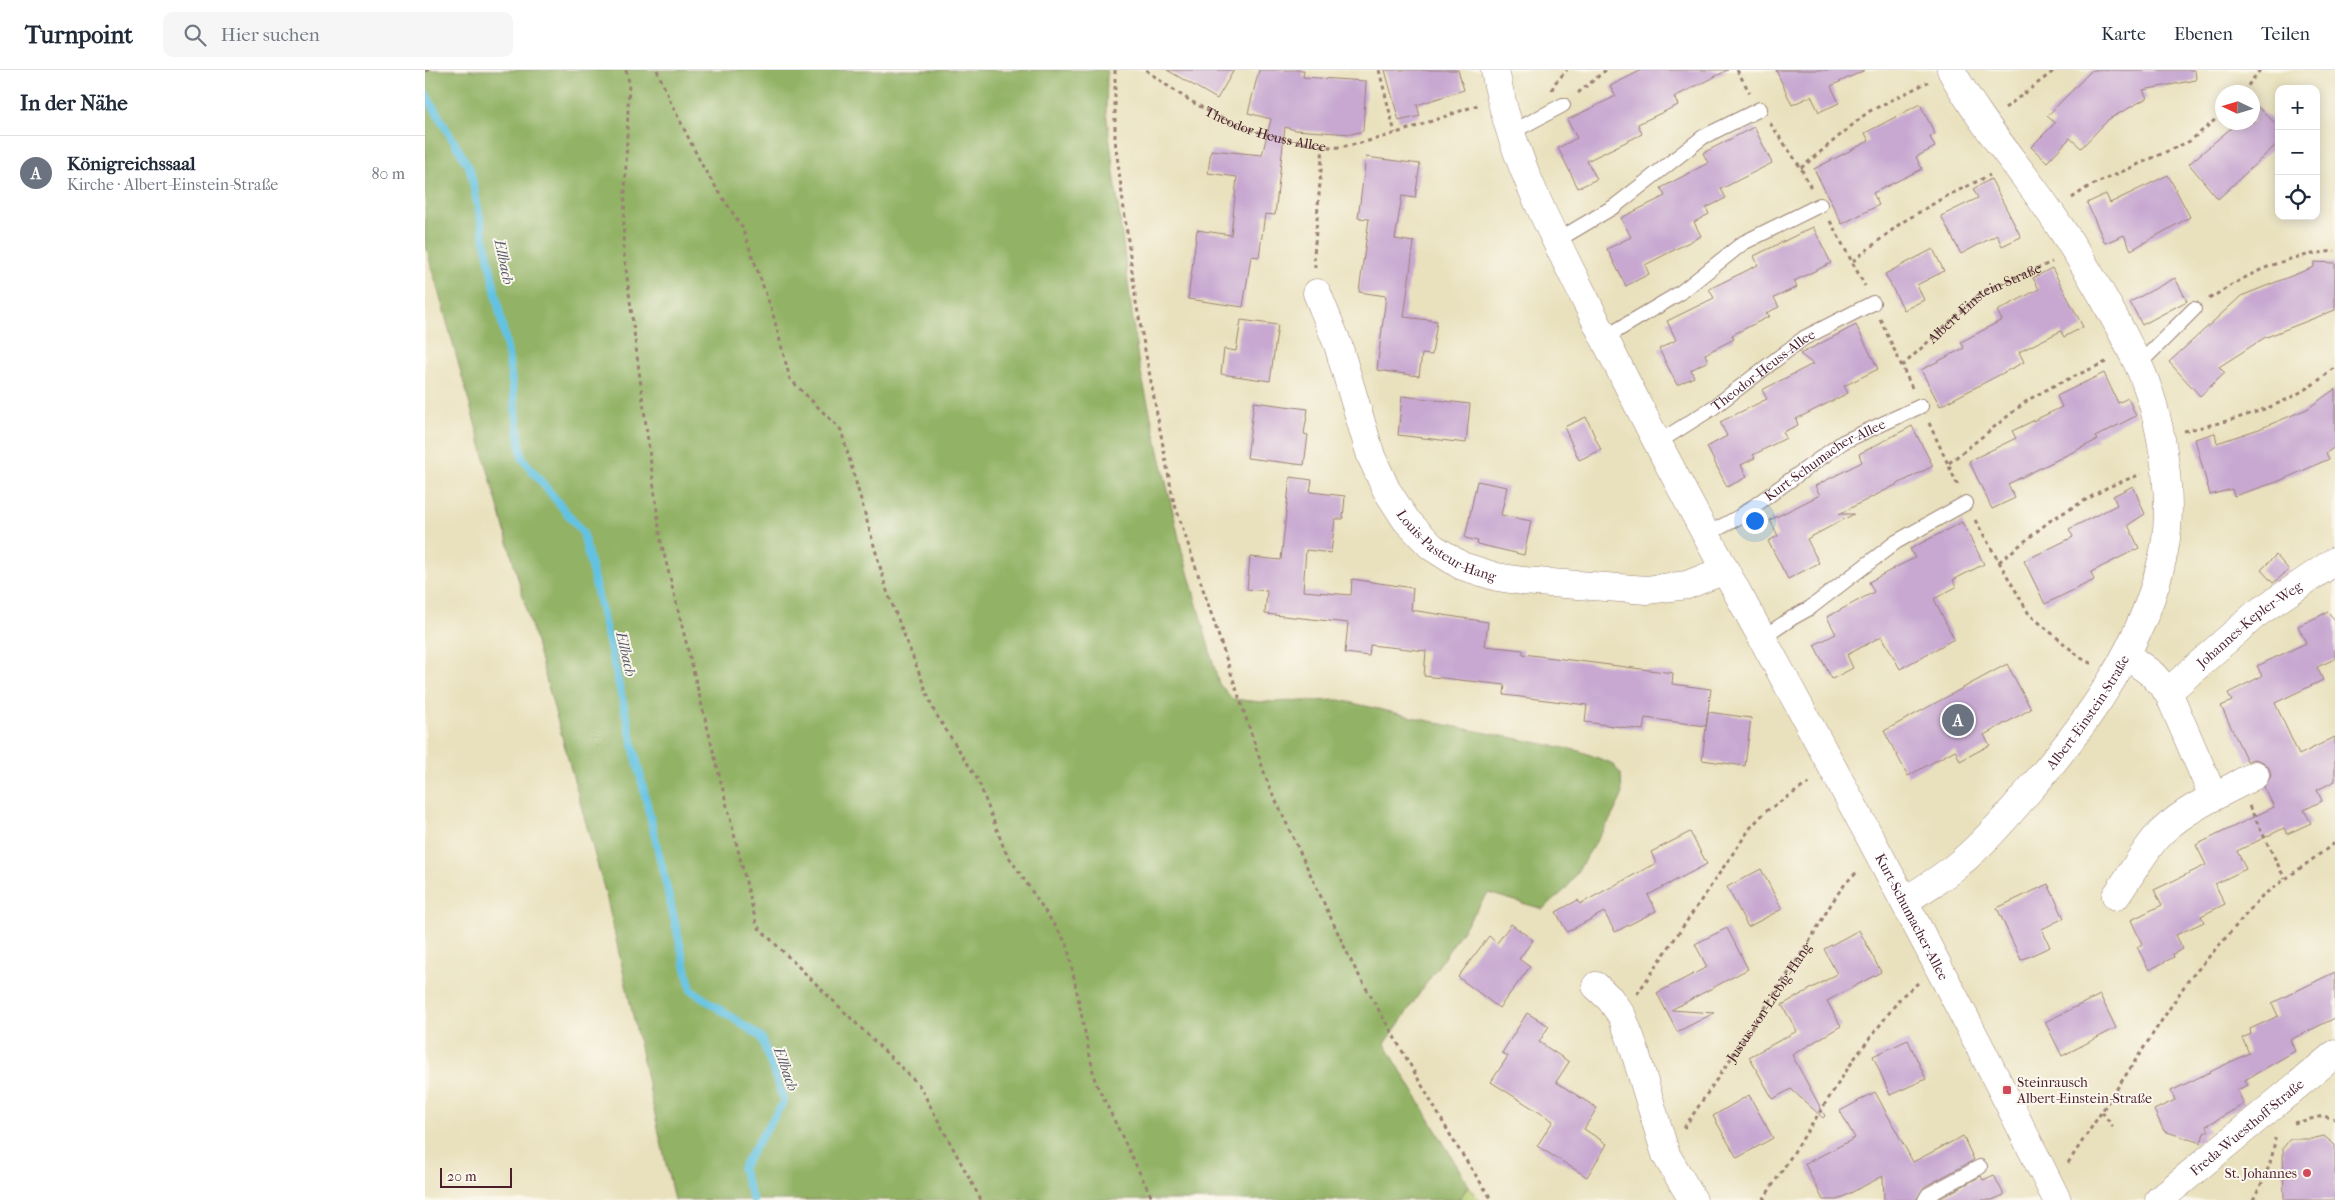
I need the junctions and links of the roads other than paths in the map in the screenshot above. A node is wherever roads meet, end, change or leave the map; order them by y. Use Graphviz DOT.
graph roads {
  1 [pos="1495,70"];
  2 [pos="1951,70"];
  3 [pos="1563,105"];
  4 [pos="1760,109"];
  5 [pos="1510,133"];
  6 [pos="1820,205"];
  7 [pos="1556,242"];
  8 [pos="1317,293"];
  9 [pos="1873,303"];
  10 [pos="2194,309"];
  11 [pos="1604,338"];
  12 [pos="2135,357"];
  13 [pos="1921,406"];
  14 [pos="1657,443"];
  15 [pos="1966,503"];
  16 [pos="1706,535"];
  17 [pos="2335,561"];
  18 [pos="1725,570"];
  19 [pos="1762,638"];
  20 [pos="2120,666"];
  21 [pos="2168,692"];
  22 [pos="2247,780"];
  23 [pos="2213,796"];
  24 [pos="2117,896"];
  25 [pos="1904,902"];
  26 [pos="1595,986"];
  27 [pos="2335,1054"];
  28 [pos="1980,1167"];
  29 [pos="2054,1194"];
  30 [pos="1693,1200"];
  31 [pos="1925,1200"];
  32 [pos="2159,1200"];
  1 -- 5 [label="street"];
  2 -- 12 [label="street, Albert-Einstein-Straße"];
  3 -- 5 [label="lane"];
  4 -- 7 [label="lane"];
  5 -- 7 [label="street"];
  6 -- 11 [label="lane"];
  7 -- 11 [label="street"];
  8 -- 18 [label="street, Louis-Pasteur-Hang"];
  9 -- 14 [label="lane, Theodor-Heuss-Allee"];
  10 -- 12 [label="lane"];
  11 -- 14 [label="street"];
  12 -- 20 [label="street, Albert-Einstein-Straße"];
  13 -- 16 [label="lane, Kurt-Schumacher-Allee"];
  14 -- 16 [label="street"];
  15 -- 19 [label="lane"];
  16 -- 18 [label="street"];
  17 -- 21 [label="street, Johannes-Kepler-Weg"];
  18 -- 19 [label="street, Kurt-Schumacher-Allee"];
  19 -- 25 [label="street, Kurt-Schumacher-Allee"];
  20 -- 21 [label="street"];
  20 -- 25 [label="street, Albert-Einstein-Straße"];
  21 -- 23 [label="street"];
  22 -- 23 [label="street"];
  23 -- 24 [label="street"];
  25 -- 29 [label="street, Kurt-Schumacher-Allee"];
  26 -- 30 [label="street"];
  27 -- 32 [label="street, Freda-Wuesthoff-Straße"];
  28 -- 31 [label="lane"];
}
